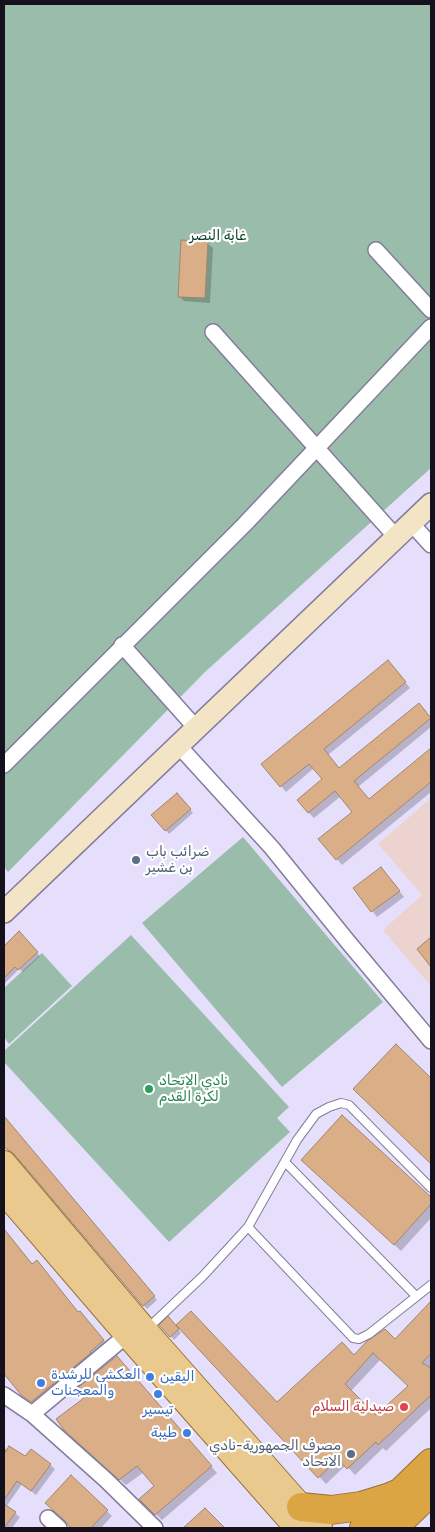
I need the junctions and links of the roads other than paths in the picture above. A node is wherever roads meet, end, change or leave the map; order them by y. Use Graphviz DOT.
graph roads {
  1 [pos="376,250"];
  2 [pos="431,310"];
  3 [pos="431,327"];
  4 [pos="213,332"];
  5 [pos="316,448"];
  6 [pos="431,504"];
  7 [pos="403,530"];
  8 [pos="431,545"];
  9 [pos="122,645"];
  10 [pos="196,728"];
  11 [pos="178,745"];
  12 [pos="4,765"];
  13 [pos="4,912"];
  14 [pos="431,1041"];
  15 [pos="285,1162"];
  16 [pos="4,1163"];
  17 [pos="431,1188"];
  18 [pos="4,1192"];
  19 [pos="248,1227"];
  20 [pos="431,1285"];
  21 [pos="416,1296"];
  22 [pos="136,1333"];
  23 [pos="4,1395"];
  24 [pos="32,1414"];
  25 [pos="431,1463"];
  26 [pos="404,1491"];
  27 [pos="431,1491"];
  28 [pos="299,1518"];
  29 [pos="396,1527"];
  30 [pos="155,1528"];
  31 [pos="320,1528"];
  32 [pos="364,1528"];
  1 -- 2 [label="street"];
  3 -- 5 [label="street"];
  4 -- 5 [label="street"];
  5 -- 7 [label="street"];
  5 -- 9 [label="street"];
  6 -- 7 [label="street"];
  7 -- 8 [label="street"];
  7 -- 10 [label="street"];
  9 -- 10 [label="street"];
  9 -- 12 [label="street"];
  10 -- 11 [label="street"];
  11 -- 13 [label="street"];
  11 -- 14 [label="street"];
  15 -- 17 [label="lane"];
  15 -- 19 [label="lane"];
  15 -- 21 [label="lane"];
  16 -- 22 [label="main road"];
  18 -- 22 [label="main road"];
  19 -- 21 [label="lane"];
  19 -- 22 [label="lane"];
  20 -- 21 [label="lane"];
  22 -- 24 [label="street"];
  22 -- 28 [label="main road"];
  23 -- 24 [label="street"];
  24 -- 30 [label="street"];
  25 -- 26 [label="highway"];
  26 -- 28 [label="highway"];
  26 -- 32 [label="highway"];
  27 -- 29 [label="highway"];
  28 -- 31 [label="main road"];
}
